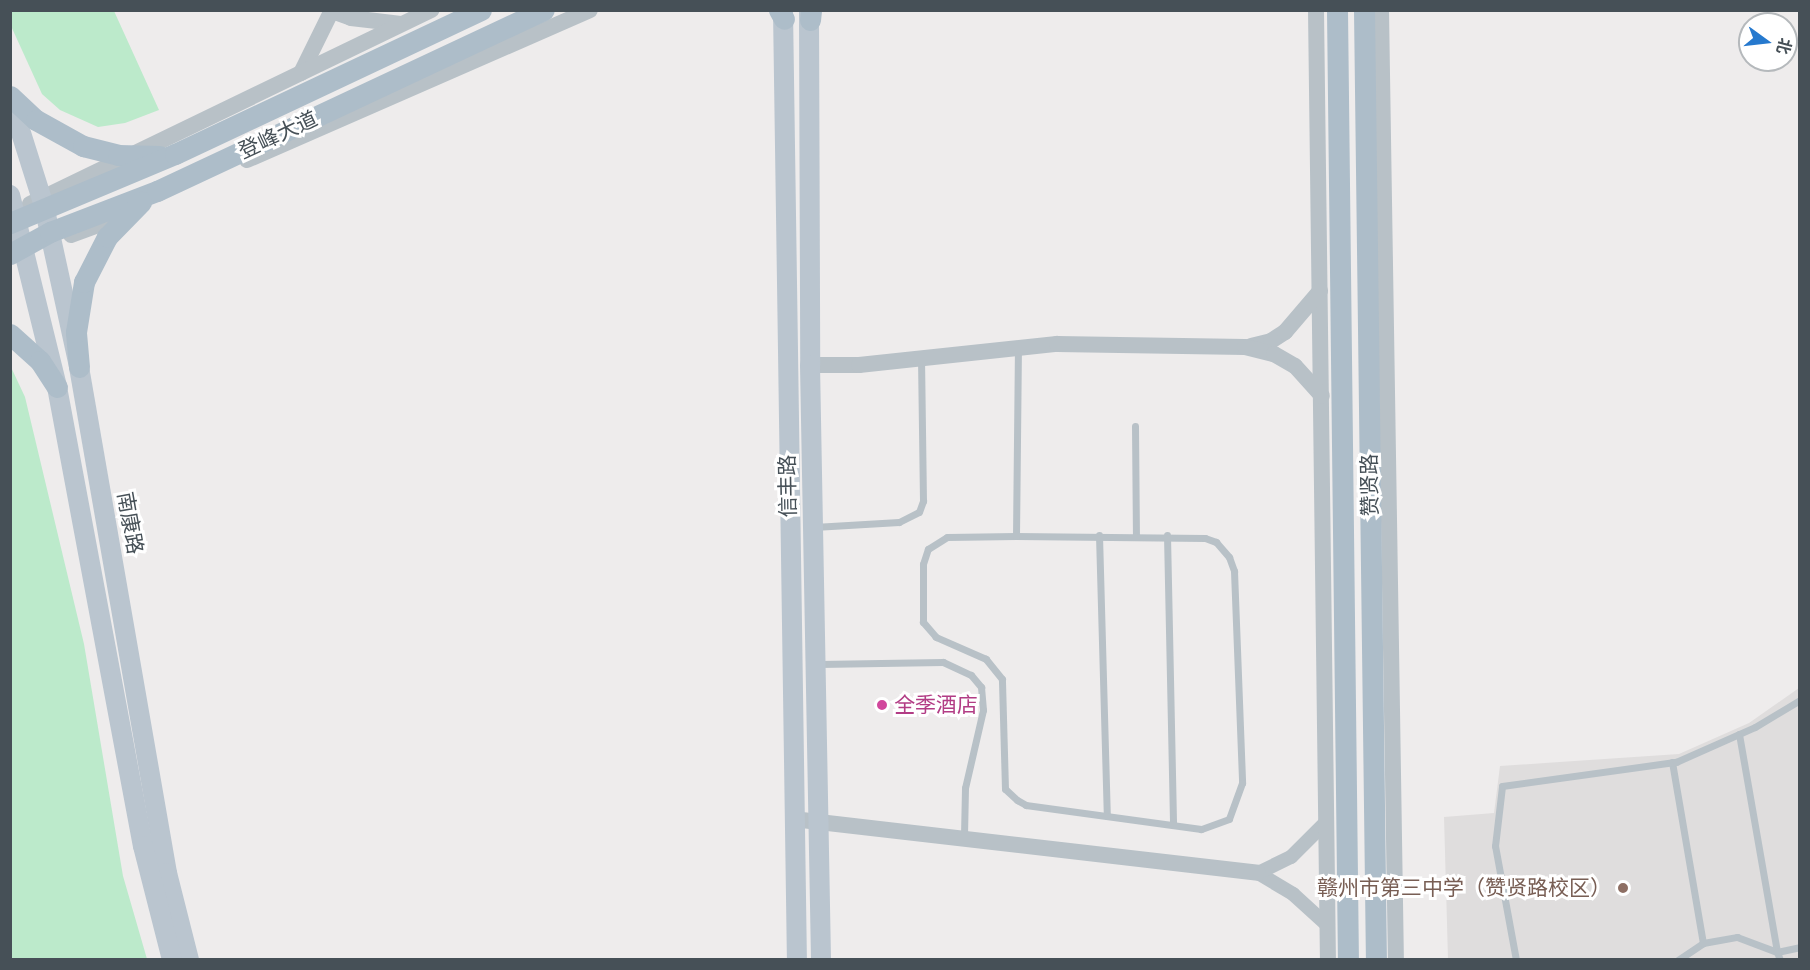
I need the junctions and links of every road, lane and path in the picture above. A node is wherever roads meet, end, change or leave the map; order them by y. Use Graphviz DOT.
graph roads {
  1 [pos="432,10"];
  2 [pos="481,10"];
  3 [pos="544,10"];
  4 [pos="590,10"];
  5 [pos="1316,10"];
  6 [pos="1337,10"];
  7 [pos="1364,10"];
  8 [pos="1381,10"];
  9 [pos="332,11"];
  10 [pos="782,13"];
  11 [pos="810,14"];
  12 [pos="403,24"];
  13 [pos="301,73"];
  14 [pos="10,97"];
  15 [pos="175,154"];
  16 [pos="128,156"];
  17 [pos="156,191"];
  18 [pos="43,202"];
  19 [pos="13,212"];
  20 [pos="126,216"];
  21 [pos="51,236"];
  22 [pos="18,254"];
  23 [pos="1320,291"];
  24 [pos="10,334"];
  25 [pos="1245,347"];
  26 [pos="1018,348"];
  27 [pos="921,358"];
  28 [pos="810,365"];
  29 [pos="79,367"];
  30 [pos="57,387"];
  31 [pos="1322,396"];
  32 [pos="1135,426"];
  33 [pos="813,527"];
  34 [pos="1099,535"];
  35 [pos="1136,535"];
  36 [pos="1167,535"];
  37 [pos="1016,536"];
  38 [pos="816,664"];
  39 [pos="1800,700"];
  40 [pos="1739,734"];
  41 [pos="1672,762"];
  42 [pos="1107,816"];
  43 [pos="793,819"];
  44 [pos="819,820"];
  45 [pos="1327,821"];
  46 [pos="1173,825"];
  47 [pos="964,837"];
  48 [pos="1258,873"];
  49 [pos="1328,926"];
  50 [pos="1704,943"];
  51 [pos="1800,947"];
  52 [pos="1779,956"];
  53 [pos="172,960"];
  54 [pos="189,960"];
  55 [pos="796,960"];
  56 [pos="821,960"];
  57 [pos="1328,960"];
  58 [pos="1348,960"];
  59 [pos="1376,960"];
  60 [pos="1395,960"];
  61 [pos="1516,960"];
  62 [pos="1677,960"];
  1 -- 12 [label="street"];
  2 -- 15 [label="main road, 登峰大道"];
  3 -- 17 [label="main road, 登峰大道"];
  4 -- 20 [label="street"];
  5 -- 23 [label="street"];
  6 -- 58 [label="main road, 赞贤路"];
  7 -- 59 [label="main road, 赞贤路"];
  8 -- 60 [label="street"];
  9 -- 12 [label="street"];
  9 -- 13 [label="street"];
  10 -- 43 [label="main road, 信丰路"];
  11 -- 28 [label="main road, 信丰路"];
  12 -- 13 [label="street"];
  13 -- 16 [label="street"];
  14 -- 16 [label="main road"];
  14 -- 18 [label="main road, 南康路"];
  15 -- 16 [label="main road"];
  15 -- 18 [label="main road, 登峰大道"];
  16 -- 18 [label="street"];
  17 -- 20 [label="main road"];
  17 -- 21 [label="main road, 登峰大道"];
  18 -- 19 [label="main road, 登峰大道"];
  18 -- 21 [label="main road, 南康路"];
  19 -- 22 [label="main road"];
  20 -- 21 [label="street"];
  20 -- 29 [label="main road"];
  21 -- 22 [label="main road, 登峰大道"];
  21 -- 29 [label="main road, 南康路"];
  22 -- 30 [label="main road"];
  23 -- 25 [label="street"];
  23 -- 31 [label="street"];
  24 -- 30 [label="main road"];
  25 -- 26 [label="street"];
  25 -- 31 [label="street"];
  26 -- 27 [label="street"];
  26 -- 37 [label="lane"];
  27 -- 28 [label="street"];
  27 -- 33 [label="lane"];
  28 -- 33 [label="main road, 信丰路"];
  29 -- 54 [label="main road, 南康路"];
  30 -- 53 [label="main road"];
  31 -- 45 [label="street"];
  32 -- 35 [label="lane"];
  33 -- 38 [label="main road, 信丰路"];
  34 -- 35 [label="lane"];
  34 -- 37 [label="lane"];
  34 -- 42 [label="lane"];
  35 -- 36 [label="lane"];
  36 -- 46 [label="lane"];
  36 -- 46 [label="lane"];
  37 -- 42 [label="lane"];
  38 -- 44 [label="main road, 信丰路"];
  38 -- 47 [label="lane"];
  39 -- 40 [label="lane"];
  40 -- 41 [label="lane"];
  40 -- 52 [label="lane"];
  41 -- 50 [label="lane"];
  41 -- 61 [label="lane"];
  42 -- 46 [label="lane"];
  43 -- 44 [label="street"];
  43 -- 55 [label="main road, 信丰路"];
  44 -- 47 [label="street"];
  44 -- 56 [label="main road, 信丰路"];
  45 -- 48 [label="street"];
  45 -- 49 [label="street"];
  47 -- 48 [label="street"];
  48 -- 49 [label="street"];
  49 -- 57 [label="street"];
  50 -- 52 [label="lane"];
  50 -- 62 [label="lane"];
  51 -- 52 [label="lane"];
}
